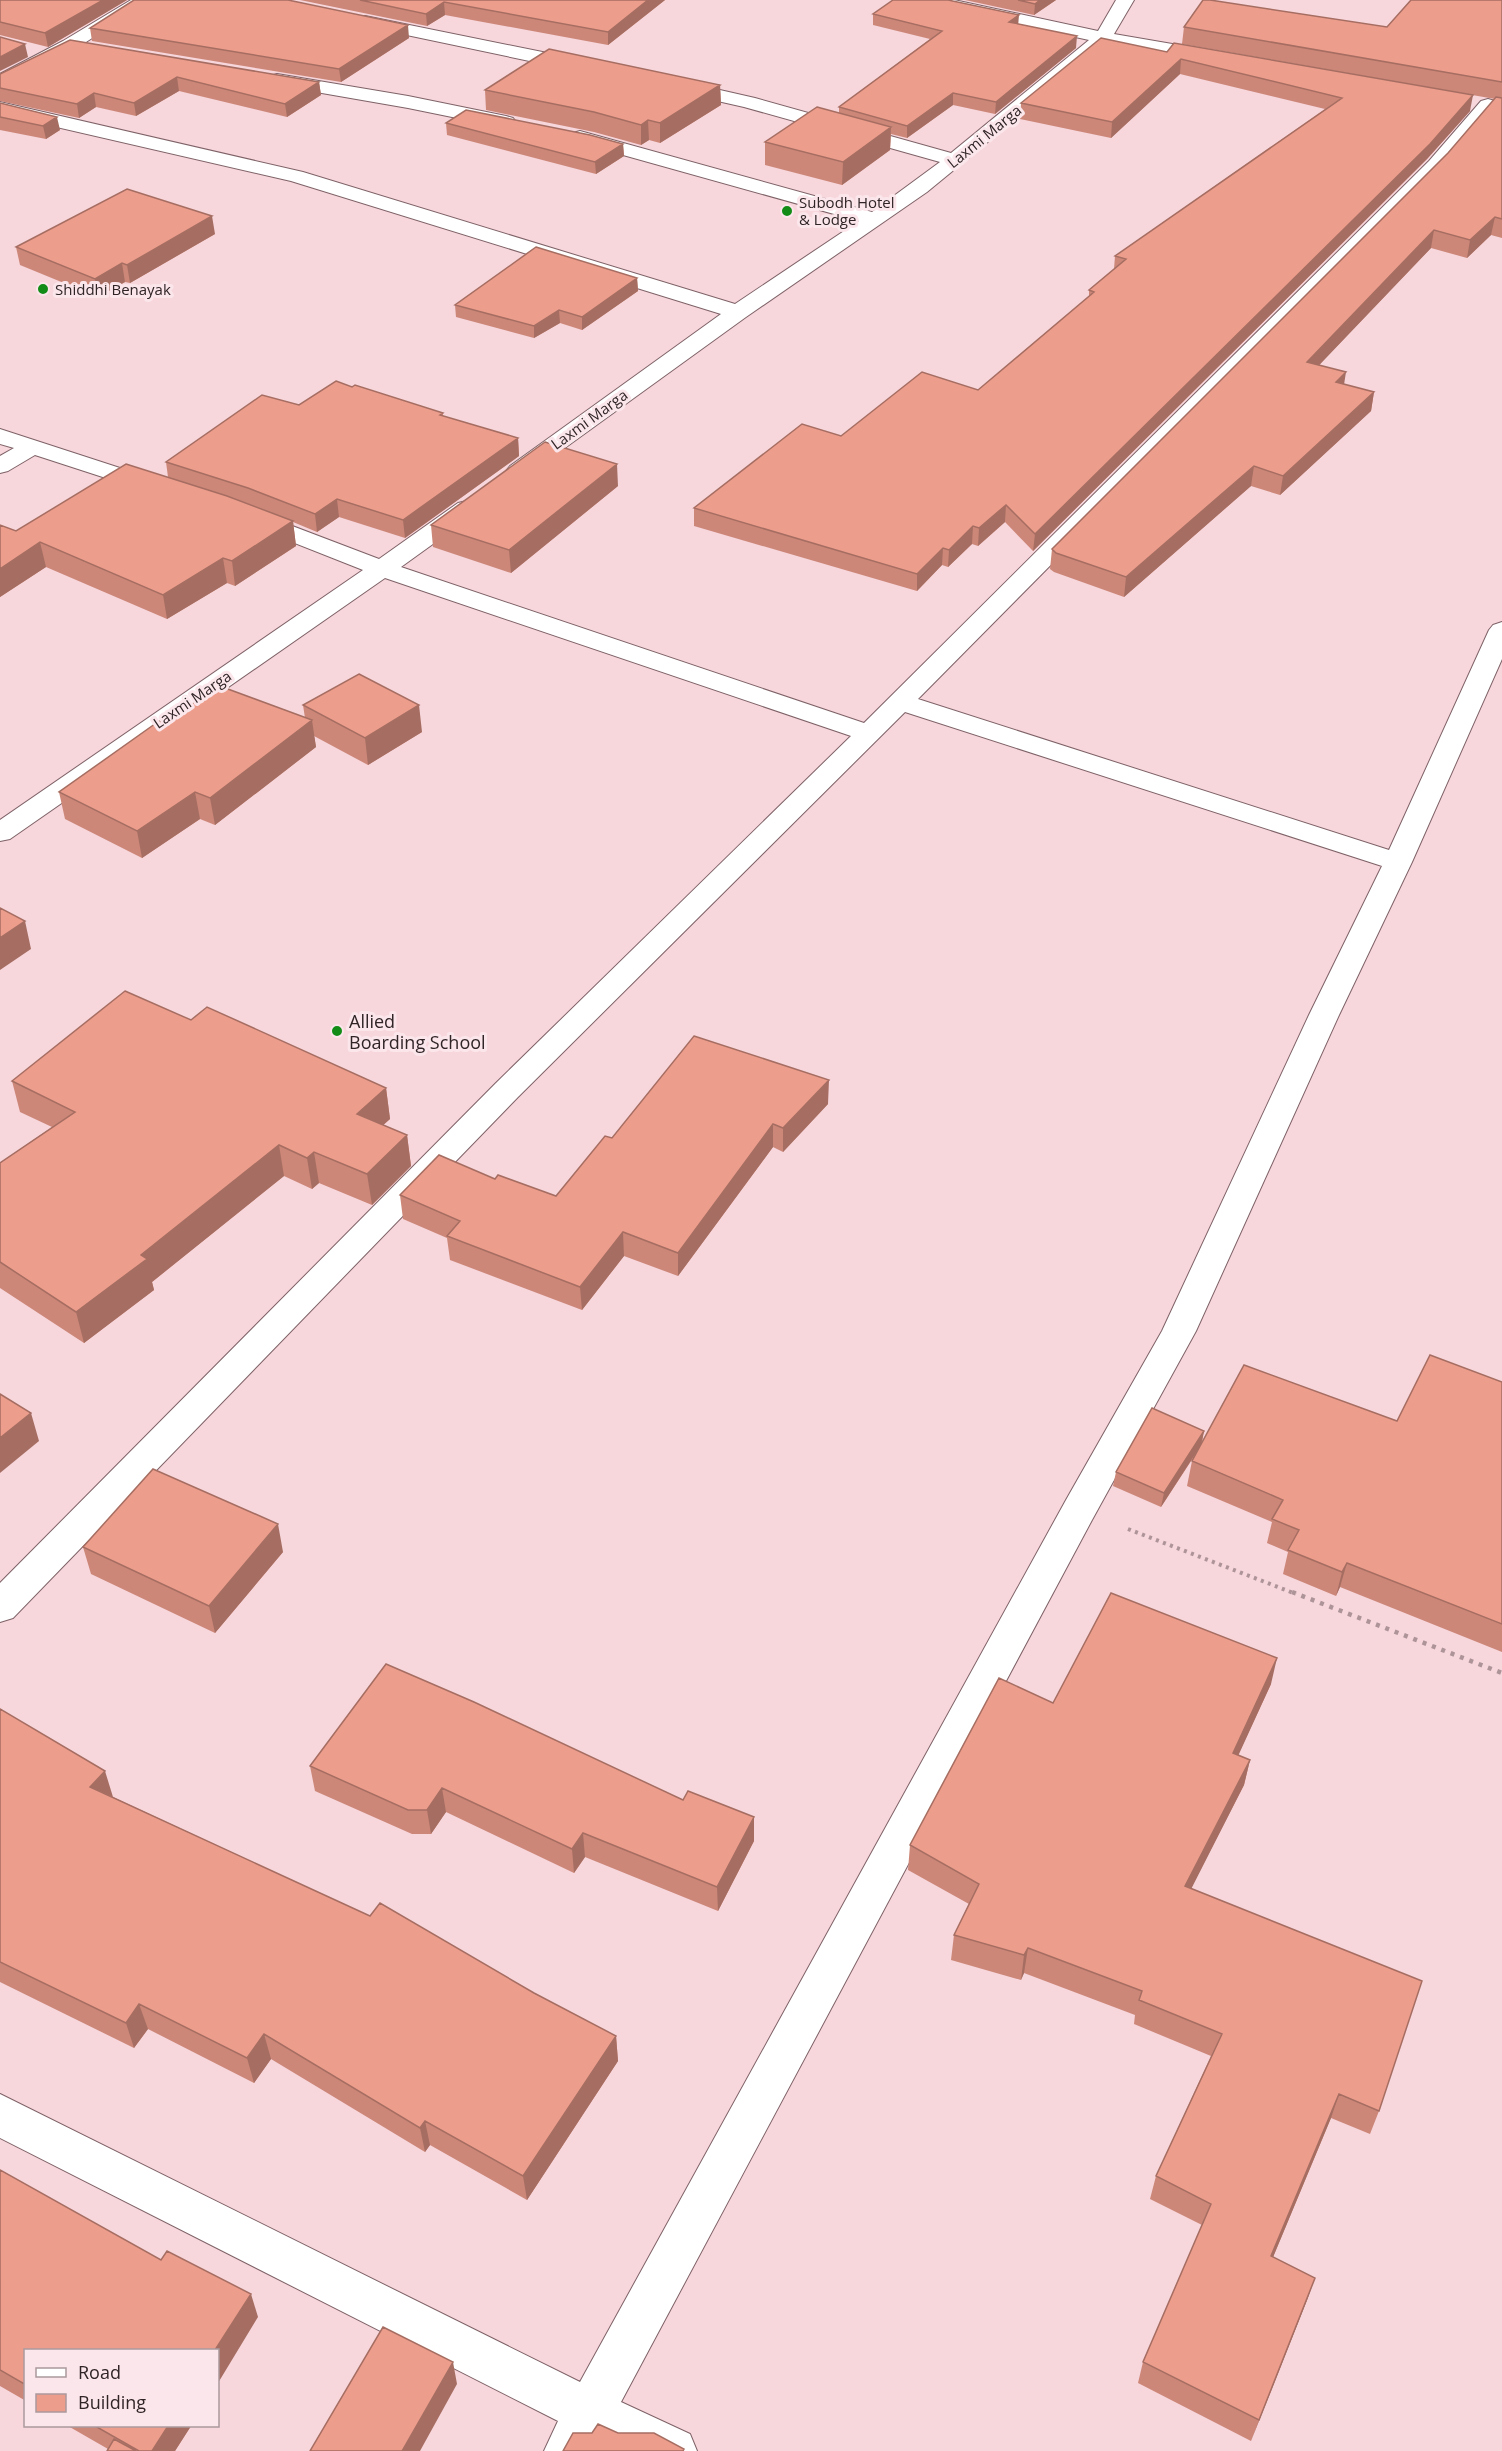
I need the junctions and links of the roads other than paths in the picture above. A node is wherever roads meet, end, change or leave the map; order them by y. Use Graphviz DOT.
graph roads {
  1 [pos="143,0"];
  2 [pos="930,0"];
  3 [pos="1125,0"];
  4 [pos="346,17"];
  5 [pos="1103,38"];
  6 [pos="69,45"];
  7 [pos="20,47"];
  8 [pos="92,49"];
  9 [pos="51,55"];
  10 [pos="1231,60"];
  11 [pos="602,70"];
  12 [pos="256,76"];
  13 [pos="0,81"];
  14 [pos="658,82"];
  15 [pos="1485,105"];
  16 [pos="0,108"];
  17 [pos="524,126"];
  18 [pos="559,133"];
  19 [pos="956,160"];
  20 [pos="876,219"];
  21 [pos="738,312"];
  22 [pos="0,436"];
  23 [pos="31,448"];
  24 [pos="0,466"];
  25 [pos="175,493"];
  26 [pos="230,510"];
  27 [pos="383,568"];
  28 [pos="1502,630"];
  29 [pos="899,702"];
  30 [pos="869,733"];
  31 [pos="0,833"];
  32 [pos="1398,862"];
  33 [pos="0,1607"];
  34 [pos="0,2115"];
  35 [pos="579,2432"];
  36 [pos="673,2451"];
  1 -- 6 [label="street"];
  2 -- 5 [label="street"];
  3 -- 5 [label="street, Laxmi Marga"];
  4 -- 11 [label="street"];
  5 -- 10 [label="street"];
  5 -- 19 [label="street, Laxmi Marga"];
  6 -- 8 [label="street"];
  6 -- 9 [label="street"];
  7 -- 9 [label="street"];
  9 -- 13 [label="street"];
  12 -- 17 [label="street"];
  14 -- 19 [label="street"];
  15 -- 29 [label="street"];
  16 -- 21 [label="street"];
  18 -- 20 [label="street"];
  19 -- 20 [label="street, Laxmi Marga"];
  20 -- 21 [label="street, Laxmi Marga"];
  21 -- 27 [label="street, Laxmi Marga"];
  22 -- 23 [label="street"];
  23 -- 24 [label="street"];
  23 -- 25 [label="street"];
  26 -- 27 [label="street"];
  27 -- 30 [label="street"];
  27 -- 31 [label="street, Laxmi Marga"];
  28 -- 32 [label="street"];
  29 -- 30 [label="street"];
  29 -- 32 [label="street"];
  30 -- 33 [label="street"];
  32 -- 35 [label="street"];
  34 -- 35 [label="street"];
  35 -- 36 [label="street"];
}
